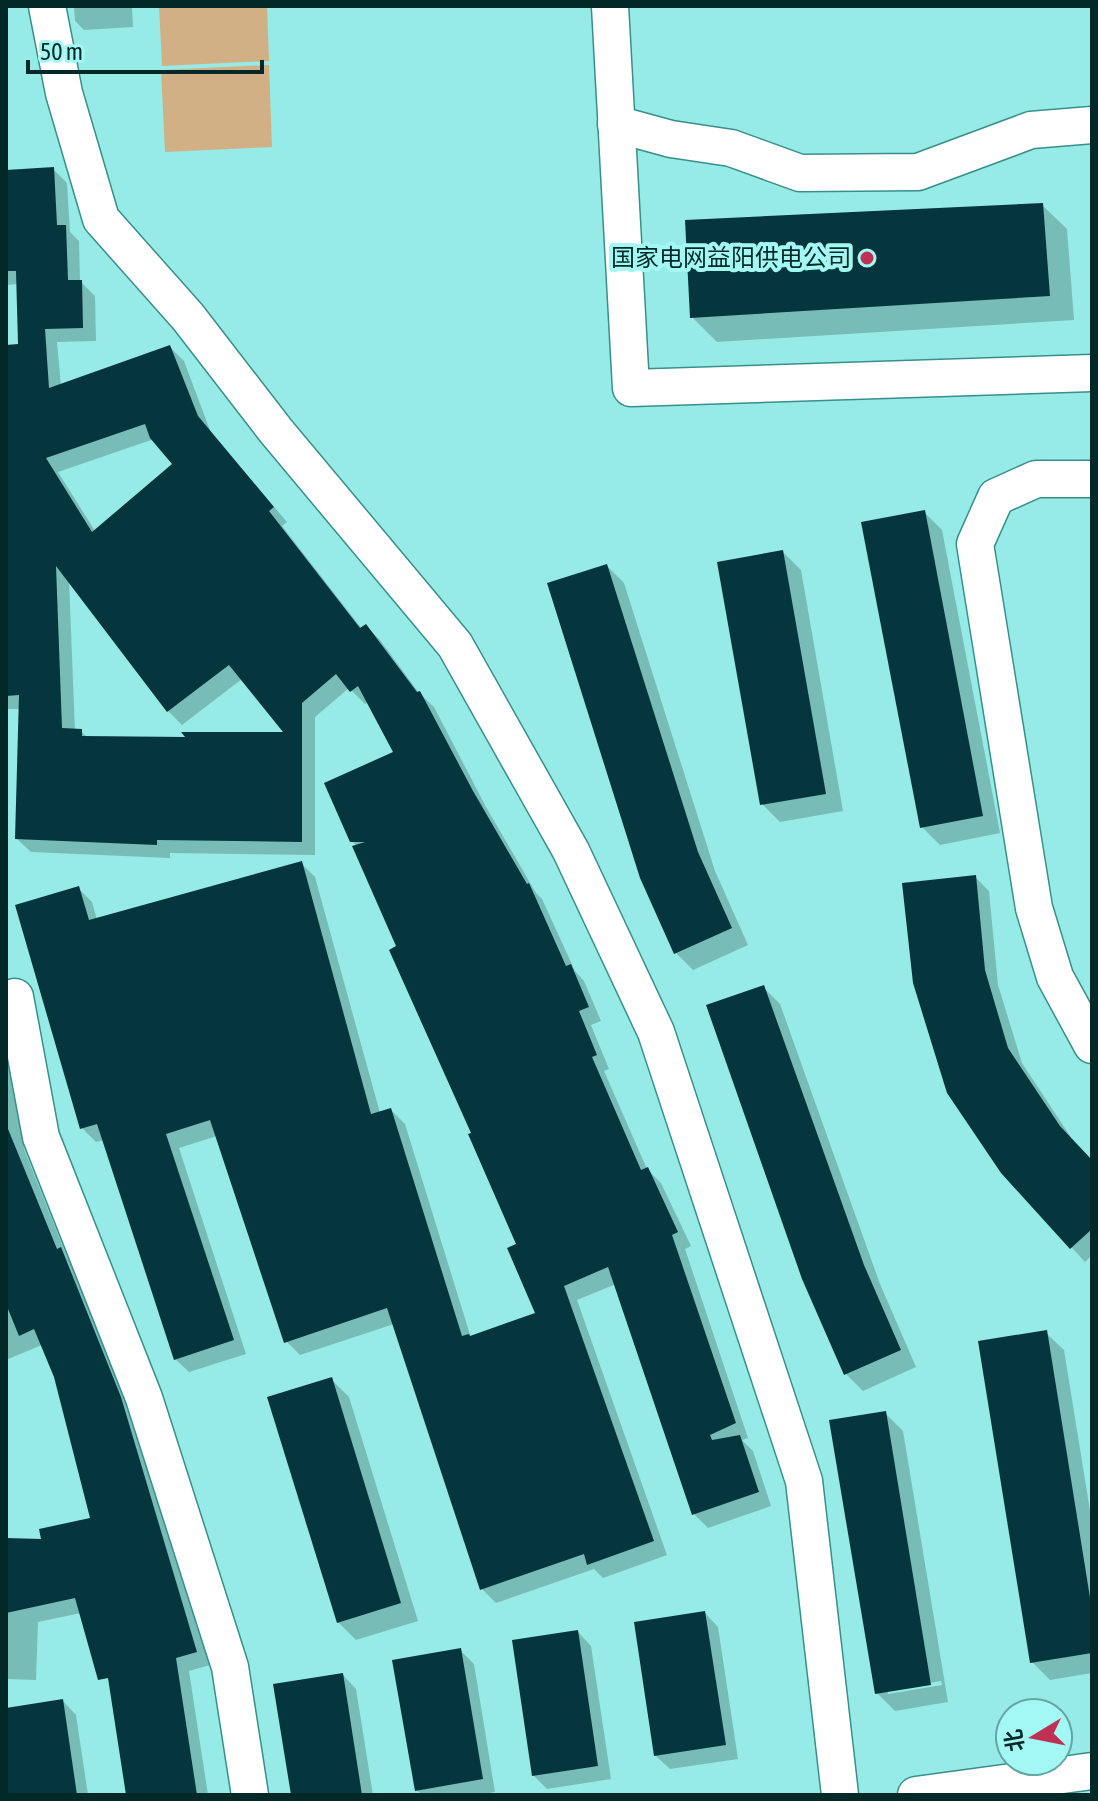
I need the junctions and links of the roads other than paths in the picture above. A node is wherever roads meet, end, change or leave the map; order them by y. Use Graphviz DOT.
graph roads {
  1 [pos="47,6"];
  2 [pos="610,6"];
  3 [pos="616,124"];
  4 [pos="1092,125"];
  5 [pos="1092,373"];
  6 [pos="1092,479"];
  7 [pos="15,997"];
  8 [pos="1092,1045"];
  9 [pos="1092,1771"];
  10 [pos="250,1795"];
  11 [pos="840,1795"];
  12 [pos="916,1795"];
  1 -- 11 [label="street"];
  2 -- 3 [label="street"];
  3 -- 4 [label="street"];
  3 -- 5 [label="street"];
  6 -- 8 [label="street"];
  7 -- 10 [label="street"];
  9 -- 12 [label="street"];
}
